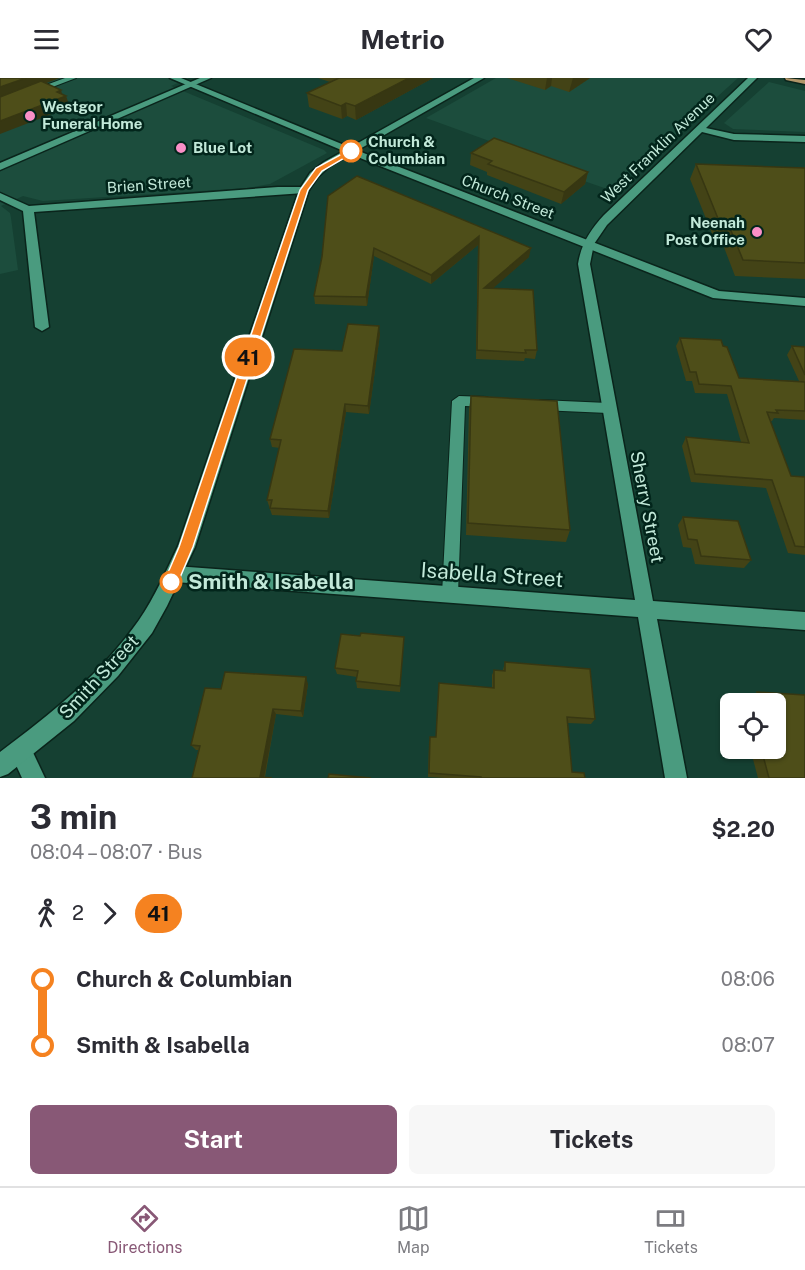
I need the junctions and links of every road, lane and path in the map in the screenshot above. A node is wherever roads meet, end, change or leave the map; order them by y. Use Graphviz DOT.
graph roads {
  1 [pos="72,78"];
  2 [pos="174,78"];
  3 [pos="207,78"];
  4 [pos="480,78"];
  5 [pos="753,78"];
  6 [pos="789,78"];
  7 [pos="805,82"];
  8 [pos="190,85"];
  9 [pos="0,105"];
  10 [pos="701,129"];
  11 [pos="805,140"];
  12 [pos="351,151"];
  13 [pos="0,167"];
  14 [pos="304,190"];
  15 [pos="0,196"];
  16 [pos="28,209"];
  17 [pos="588,243"];
  18 [pos="805,302"];
  19 [pos="42,327"];
  20 [pos="503,403"];
  21 [pos="525,404"];
  22 [pos="609,408"];
  23 [pos="175,574"];
  24 [pos="450,594"];
  25 [pos="646,608"];
  26 [pos="805,621"];
  27 [pos="21,752"];
  28 [pos="0,766"];
  29 [pos="34,778"];
  30 [pos="676,778"];
  1 -- 9 [label="lane"];
  2 -- 8 [label="street, Church Street"];
  3 -- 8 [label="street"];
  4 -- 12 [label="street"];
  5 -- 10 [label="street, West Franklin Avenue"];
  6 -- 7 [label="main road"];
  8 -- 12 [label="street, Church Street"];
  8 -- 13 [label="street"];
  10 -- 11 [label="street"];
  10 -- 17 [label="street, West Franklin Avenue"];
  12 -- 14 [label="street"];
  12 -- 17 [label="street, Church Street"];
  14 -- 16 [label="street, Brien Street"];
  14 -- 23 [label="street, Smith Street"];
  15 -- 16 [label="street, Brien Street"];
  16 -- 19 [label="street"];
  17 -- 18 [label="street, Church Street"];
  17 -- 22 [label="street, Sherry Street"];
  20 -- 24 [label="lane"];
  21 -- 22 [label="lane"];
  22 -- 25 [label="street, Sherry Street"];
  23 -- 24 [label="street, Isabella Street"];
  23 -- 27 [label="street, Smith Street"];
  24 -- 25 [label="street, Isabella Street"];
  25 -- 26 [label="street, Isabella Street"];
  25 -- 30 [label="street, Sherry Street"];
  27 -- 28 [label="street, Smith Street"];
  27 -- 29 [label="street"];
}
